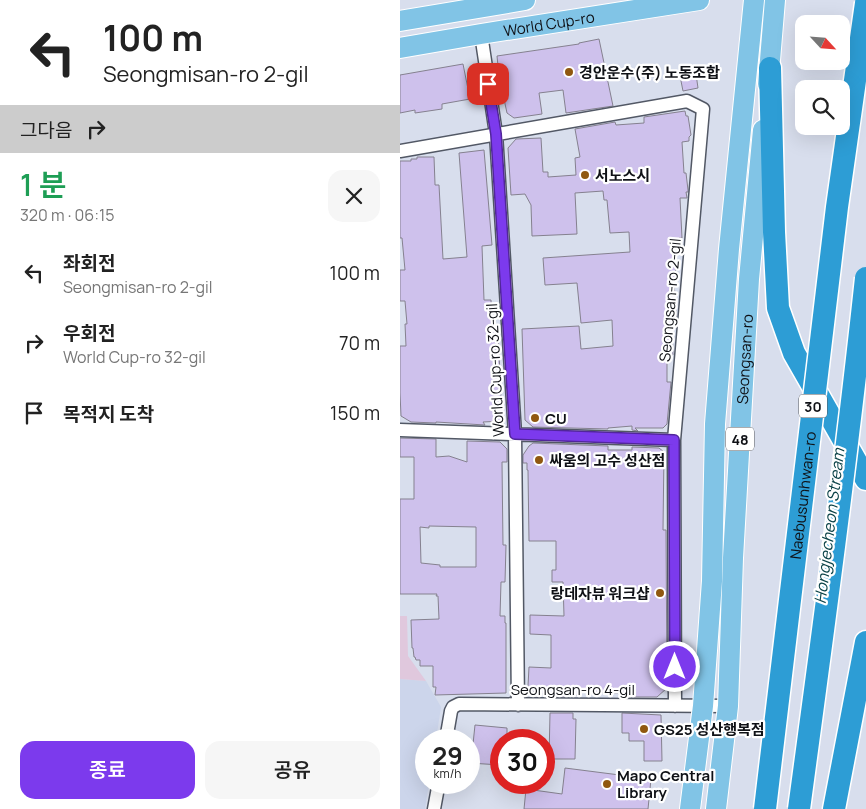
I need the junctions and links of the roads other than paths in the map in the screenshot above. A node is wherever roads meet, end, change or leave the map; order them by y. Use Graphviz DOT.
graph roads {
  1 [pos="525,0"];
  2 [pos="700,0"];
  3 [pos="754,0"];
  4 [pos="775,0"];
  5 [pos="866,3"];
  6 [pos="476,4"];
  7 [pos="400,21"];
  8 [pos="481,34"];
  9 [pos="400,48"];
  10 [pos="770,68"];
  11 [pos="496,134"];
  12 [pos="400,151"];
  13 [pos="866,278"];
  14 [pos="400,430"];
  15 [pos="515,434"];
  16 [pos="674,440"];
  17 [pos="866,478"];
  18 [pos="866,642"];
  19 [pos="518,705"];
  20 [pos="675,706"];
  21 [pos="703,706"];
  22 [pos="728,706"];
  23 [pos="448,729"];
  24 [pos="436,794"];
  25 [pos="434,809"];
  26 [pos="690,809"];
  27 [pos="716,809"];
  28 [pos="765,809"];
  29 [pos="799,809"];
  30 [pos="834,809"];
  1 -- 6 [label="main road, World Cup-ro"];
  2 -- 8 [label="main road, World Cup-ro"];
  3 -- 21 [label="main road"];
  4 -- 10 [label="main road, Seongsan-ro / 48"];
  5 -- 28 [label="highway, Naebusunhwan-ro / 30, bridge"];
  6 -- 7 [label="main road, World Cup-ro"];
  8 -- 9 [label="main road, World Cup-ro"];
  8 -- 11 [label="street, World Cup-ro 32-gil"];
  10 -- 17 [label="highway, bridge"];
  10 -- 22 [label="main road, Seongsan-ro / 48"];
  11 -- 12 [label="street"];
  11 -- 15 [label="street, World Cup-ro 32-gil"];
  11 -- 16 [label="street, Seongsan-ro 2-gil"];
  13 -- 29 [label="highway, bridge"];
  14 -- 15 [label="street"];
  15 -- 16 [label="street"];
  15 -- 19 [label="street, World Cup-ro 32-gil"];
  16 -- 20 [label="street, Seongsan-ro 2-gil"];
  18 -- 30 [label="highway"];
  19 -- 20 [label="street, Seongsan-ro 4-gil"];
  19 -- 23 [label="street, Seongsan-ro 4-gil"];
  20 -- 21 [label="street, Seongsan-ro 4-gil"];
  21 -- 22 [label="street, Seongsan-ro 4-gil"];
  21 -- 26 [label="main road"];
  22 -- 27 [label="main road, Seongsan-ro / 48"];
  24 -- 25 [label="street"];
}
